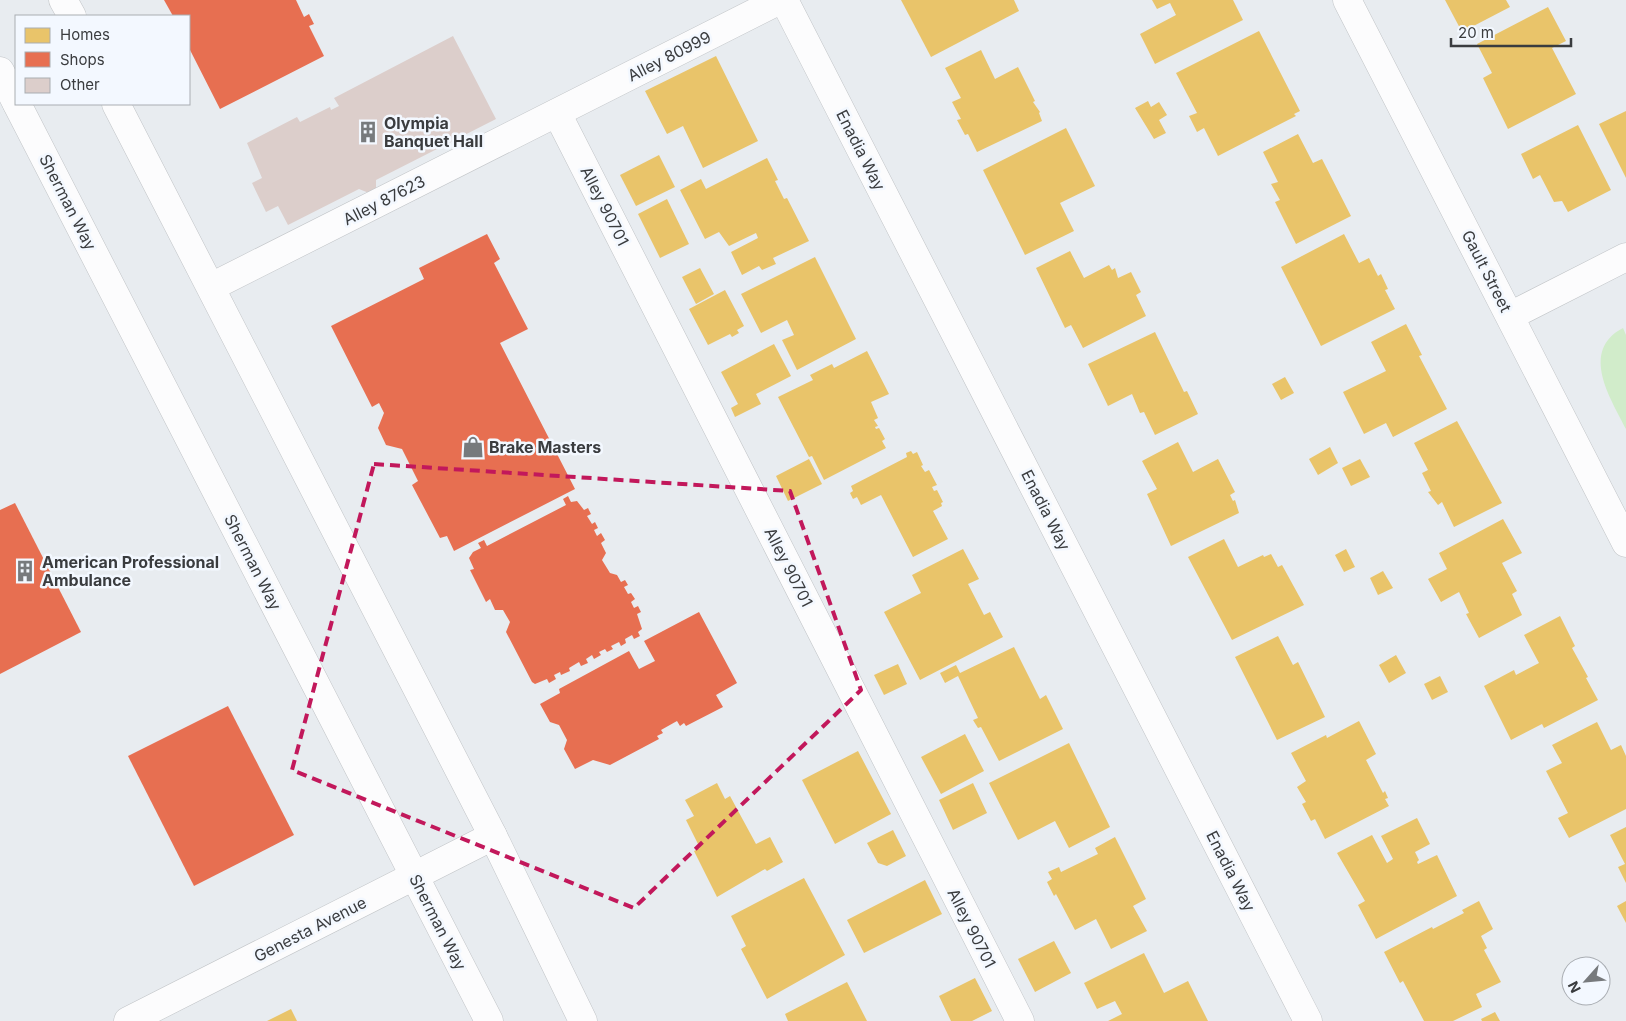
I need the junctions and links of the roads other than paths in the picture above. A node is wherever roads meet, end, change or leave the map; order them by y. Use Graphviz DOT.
graph roads {
  1 [pos="63,0"];
  2 [pos="780,0"];
  3 [pos="784,0"];
  4 [pos="1347,0"];
  5 [pos="71,15"];
  6 [pos="0,71"];
  7 [pos="15,99"];
  8 [pos="18,105"];
  9 [pos="117,105"];
  10 [pos="557,112"];
  11 [pos="1626,257"];
  12 [pos="211,288"];
  13 [pos="1510,316"];
  14 [pos="1626,543"];
  15 [pos="492,836"];
  16 [pos="415,876"];
  17 [pos="130,1020"];
  18 [pos="489,1021"];
  19 [pos="583,1021"];
  20 [pos="1020,1021"];
  21 [pos="1308,1021"];
  1 -- 5 [label="street"];
  2 -- 10 [label="street, Alley 80999"];
  3 -- 21 [label="street, Enadia Way"];
  4 -- 13 [label="street, Gault Street"];
  6 -- 7 [label="street, Sherman Way"];
  8 -- 16 [label="street, Sherman Way"];
  9 -- 12 [label="street"];
  10 -- 12 [label="street, Alley 87623"];
  10 -- 20 [label="street, Alley 90701"];
  11 -- 13 [label="street"];
  12 -- 15 [label="street"];
  13 -- 14 [label="street, Gault Street"];
  15 -- 16 [label="street, Genesta Avenue"];
  15 -- 19 [label="street"];
  16 -- 17 [label="street, Genesta Avenue"];
  16 -- 18 [label="street, Sherman Way"];
}
